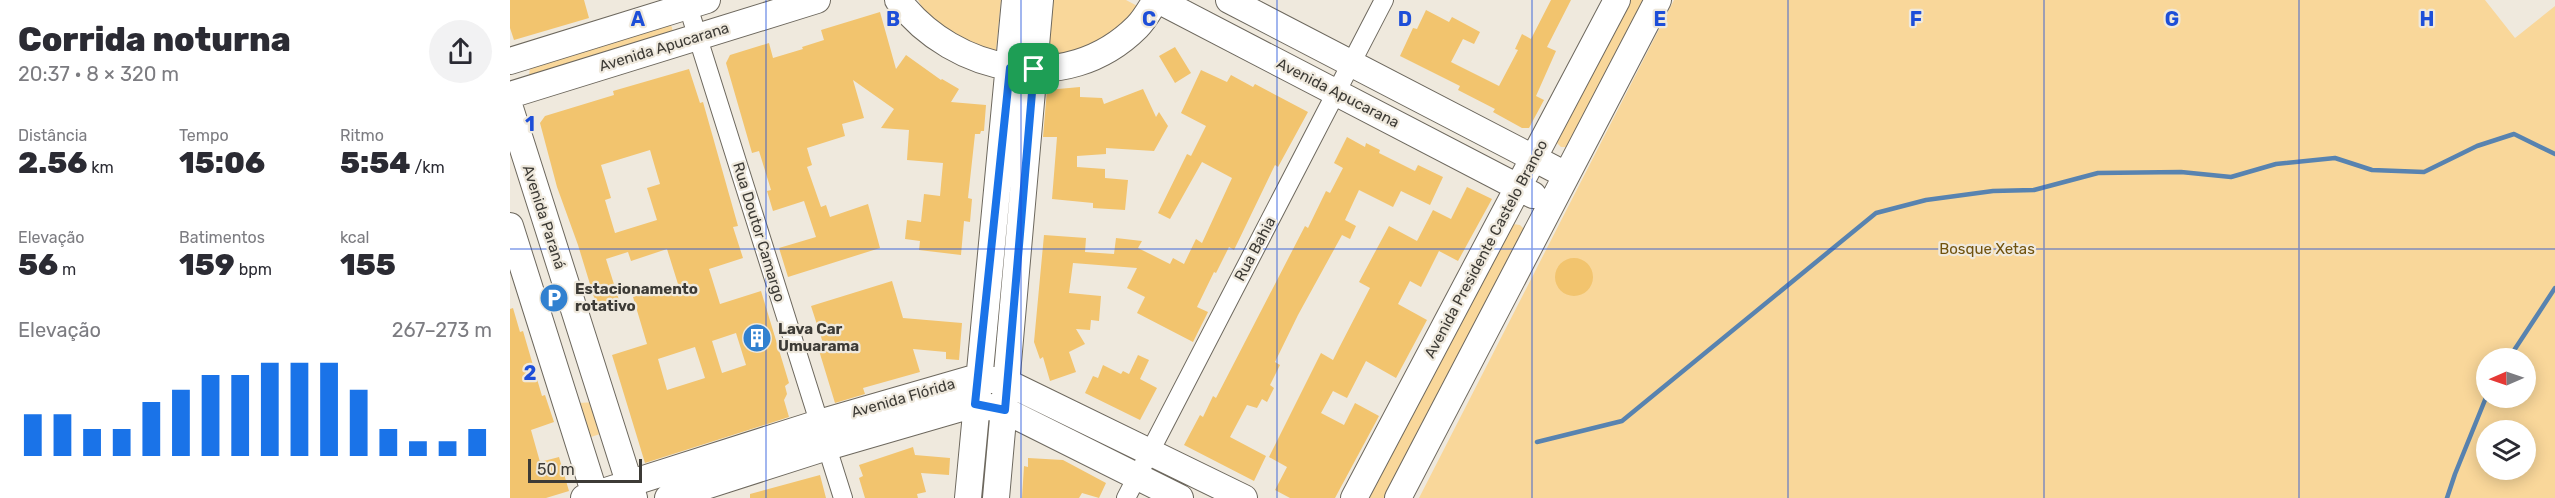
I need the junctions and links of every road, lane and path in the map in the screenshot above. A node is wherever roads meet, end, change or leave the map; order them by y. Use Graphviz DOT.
graph roads {
  1 [pos="818,0"];
  2 [pos="898,0"];
  3 [pos="1015,0"];
  4 [pos="1040,0"];
  5 [pos="1157,0"];
  6 [pos="1229,0"];
  7 [pos="1384,0"];
  8 [pos="1617,0"];
  9 [pos="1658,0"];
  10 [pos="694,2"];
  11 [pos="763,8"];
  12 [pos="698,37"];
  13 [pos="510,61"];
  14 [pos="1351,63"];
  15 [pos="1022,69"];
  16 [pos="1336,92"];
  17 [pos="510,95"];
  18 [pos="510,108"];
  19 [pos="1534,157"];
  20 [pos="519,170"];
  21 [pos="1566,175"];
  22 [pos="1518,187"];
  23 [pos="1550,205"];
  24 [pos="510,226"];
  25 [pos="978,377"];
  26 [pos="1008,383"];
  27 [pos="975,404"];
  28 [pos="1005,410"];
  29 [pos="819,423"];
  30 [pos="610,424"];
  31 [pos="576,435"];
  32 [pos="826,447"];
  33 [pos="1149,452"];
  34 [pos="1137,475"];
  35 [pos="632,491"];
  36 [pos="591,497"];
  37 [pos="668,498"];
  38 [pos="843,498"];
  39 [pos="968,498"];
  40 [pos="996,498"];
  41 [pos="1126,498"];
  42 [pos="1180,498"];
  43 [pos="1244,498"];
  44 [pos="1354,498"];
  45 [pos="1398,498"];
  1 -- 11 [label="street, Avenida Apucarana"];
  2 -- 15 [label="street"];
  3 -- 15 [label="street"];
  4 -- 15 [label="street"];
  5 -- 15 [label="street"];
  5 -- 16 [label="street, Avenida Apucarana"];
  6 -- 14 [label="street"];
  7 -- 14 [label="street, Rua Bahia"];
  8 -- 19 [label="street, Avenida Presidente Castelo Branco"];
  9 -- 21 [label="street"];
  10 -- 12 [label="street, Rua Doutor Camargo"];
  10 -- 13 [label="street"];
  11 -- 12 [label="street, Avenida Apucarana"];
  12 -- 17 [label="street, Avenida Apucarana"];
  12 -- 29 [label="street, Rua Doutor Camargo"];
  14 -- 16 [label="street, Rua Bahia"];
  14 -- 19 [label="street"];
  15 -- 25 [label="street"];
  15 -- 26 [label="street"];
  16 -- 22 [label="street, Avenida Apucarana"];
  16 -- 33 [label="street, Rua Bahia"];
  18 -- 20 [label="street, Avenida Paraná"];
  19 -- 21 [label="street"];
  19 -- 22 [label="street, Avenida Presidente Castelo Branco"];
  20 -- 30 [label="street, Avenida Paraná"];
  21 -- 23 [label="street"];
  22 -- 23 [label="street, Avenida Apucarana"];
  22 -- 44 [label="street, Avenida Presidente Castelo Branco"];
  23 -- 45 [label="street"];
  24 -- 31 [label="street"];
  25 -- 26 [label="street, Avenida Flórida"];
  25 -- 27 [label="street"];
  25 -- 29 [label="street, Avenida Flórida"];
  26 -- 28 [label="street"];
  26 -- 33 [label="street, Avenida Flórida"];
  27 -- 28 [label="street, Avenida Flórida"];
  27 -- 32 [label="street, Avenida Flórida"];
  27 -- 39 [label="street"];
  28 -- 34 [label="street, Avenida Flórida"];
  28 -- 40 [label="street"];
  29 -- 32 [label="street, Rua Doutor Camargo"];
  29 -- 35 [label="street, Avenida Flórida"];
  30 -- 31 [label="street"];
  30 -- 35 [label="street, Avenida Paraná"];
  31 -- 36 [label="street"];
  32 -- 37 [label="street, Avenida Flórida"];
  32 -- 38 [label="street, Rua Doutor Camargo"];
  33 -- 34 [label="street, Rua Bahia"];
  33 -- 43 [label="street, Avenida Flórida"];
  34 -- 41 [label="street, Rua Bahia"];
  34 -- 42 [label="street, Avenida Flórida"];
  35 -- 36 [label="street, Avenida Flórida"];
}
